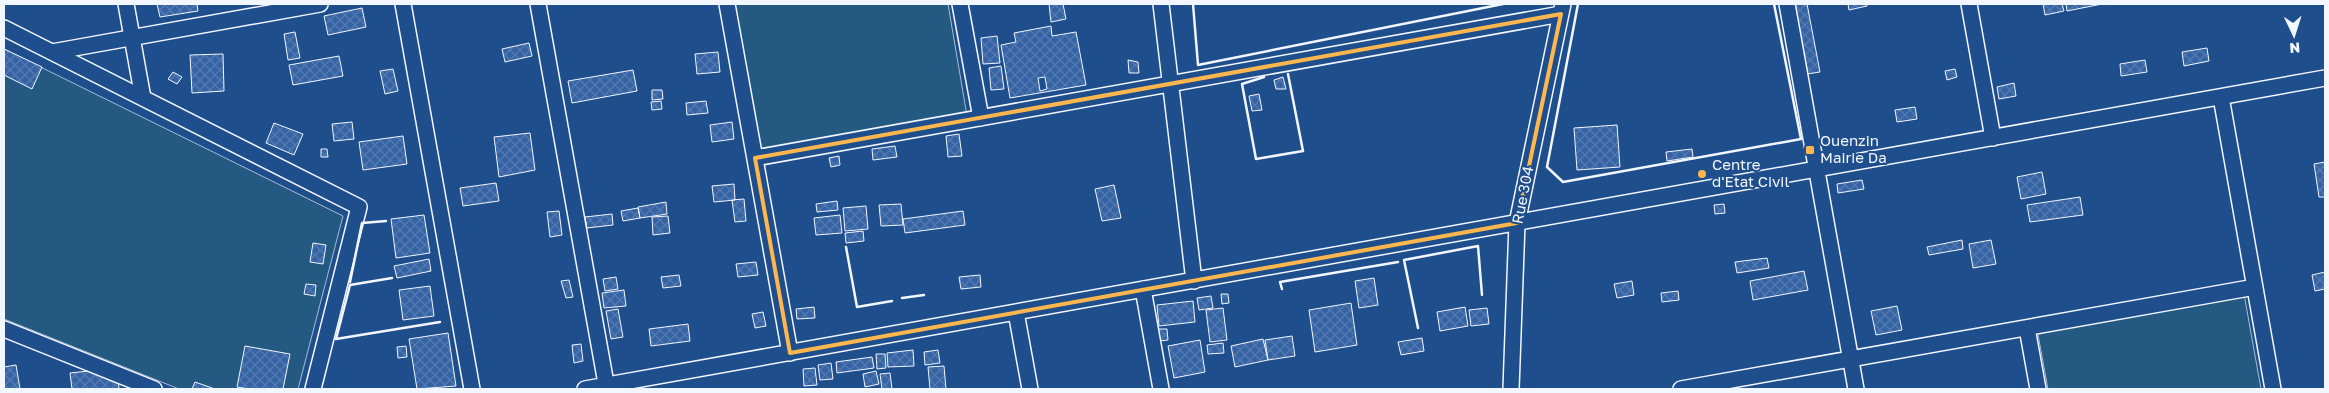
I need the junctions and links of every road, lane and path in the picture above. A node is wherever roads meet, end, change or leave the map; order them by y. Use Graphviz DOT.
graph roads {
  1 [pos="126,4"];
  2 [pos="320,4"];
  3 [pos="403,4"];
  4 [pos="538,4"];
  5 [pos="727,4"];
  6 [pos="960,4"];
  7 [pos="1161,4"];
  8 [pos="1787,4"];
  9 [pos="1969,4"];
  10 [pos="1562,9"];
  11 [pos="4,28"];
  12 [pos="132,37"];
  13 [pos="52,52"];
  14 [pos="2325,78"];
  15 [pos="1171,84"];
  16 [pos="2220,97"];
  17 [pos="143,98"];
  18 [pos="981,118"];
  19 [pos="1993,138"];
  20 [pos="755,158"];
  21 [pos="1816,169"];
  22 [pos="1517,223"];
  23 [pos="1194,280"];
  24 [pos="2255,287"];
  25 [pos="1143,289"];
  26 [pos="1016,312"];
  27 [pos="2027,328"];
  28 [pos="4,329"];
  29 [pos="790,352"];
  30 [pos="1850,359"];
  31 [pos="607,387"];
  32 [pos="154,389"];
  33 [pos="313,389"];
  34 [pos="472,389"];
  35 [pos="585,389"];
  36 [pos="1030,389"];
  37 [pos="1161,389"];
  38 [pos="1511,389"];
  39 [pos="1681,389"];
  40 [pos="1856,389"];
  41 [pos="2038,389"];
  42 [pos="2273,389"];
  1 -- 12 [label="street"];
  2 -- 12 [label="street"];
  3 -- 34 [label="street"];
  4 -- 31 [label="street"];
  5 -- 20 [label="street"];
  6 -- 18 [label="street"];
  7 -- 15 [label="street"];
  8 -- 21 [label="street"];
  9 -- 19 [label="street"];
  10 -- 15 [label="street"];
  10 -- 22 [label="street, Rue 304"];
  11 -- 13 [label="street"];
  12 -- 13 [label="street"];
  12 -- 17 [label="street"];
  13 -- 17 [label="street"];
  14 -- 16 [label="street"];
  15 -- 18 [label="street"];
  15 -- 23 [label="street"];
  16 -- 19 [label="street"];
  16 -- 24 [label="street"];
  17 -- 33 [label="street"];
  18 -- 20 [label="street"];
  19 -- 21 [label="street"];
  20 -- 29 [label="street"];
  21 -- 22 [label="street"];
  21 -- 30 [label="street"];
  22 -- 23 [label="street"];
  22 -- 38 [label="street, Rue 304"];
  23 -- 25 [label="street"];
  24 -- 27 [label="street"];
  24 -- 42 [label="street"];
  25 -- 26 [label="street"];
  25 -- 37 [label="street"];
  26 -- 29 [label="street"];
  26 -- 36 [label="street"];
  27 -- 30 [label="street"];
  27 -- 41 [label="street"];
  28 -- 32 [label="street"];
  29 -- 31 [label="street"];
  30 -- 39 [label="street"];
  30 -- 40 [label="street"];
  31 -- 35 [label="street"];
}
